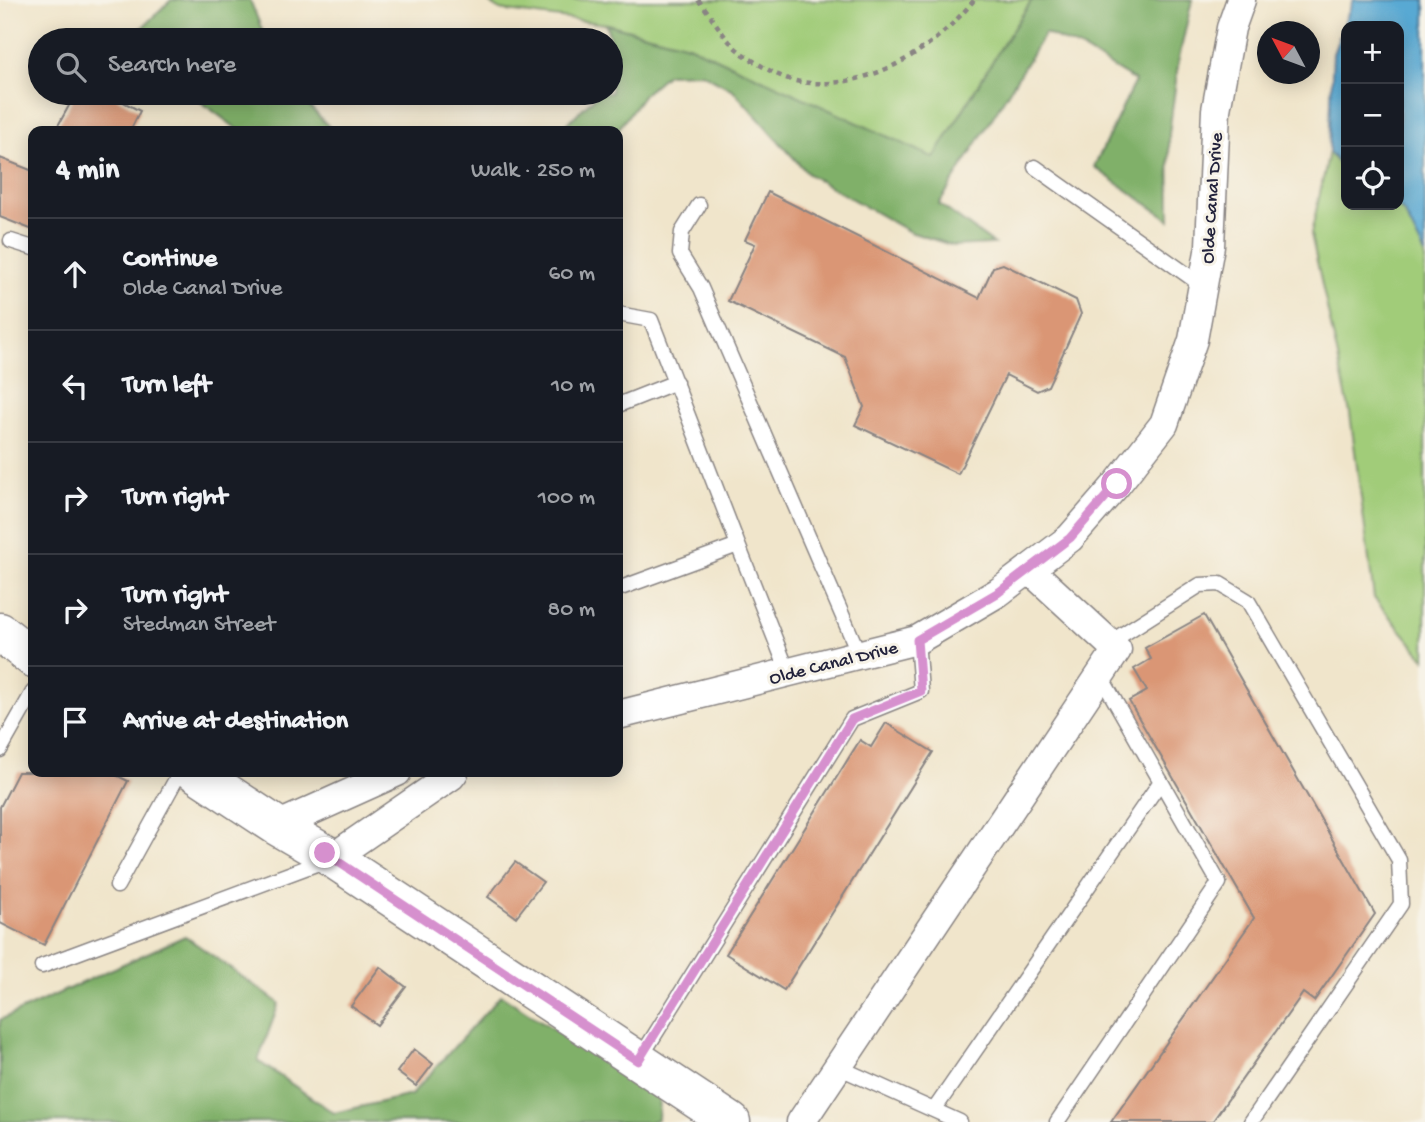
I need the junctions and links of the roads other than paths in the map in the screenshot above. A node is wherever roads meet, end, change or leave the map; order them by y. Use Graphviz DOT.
graph roads {
  1 [pos="1241,0"];
  2 [pos="1035,167"];
  3 [pos="699,205"];
  4 [pos="11,241"];
  5 [pos="28,246"];
  6 [pos="1203,286"];
  7 [pos="623,315"];
  8 [pos="676,382"];
  9 [pos="623,403"];
  10 [pos="738,545"];
  11 [pos="1029,569"];
  12 [pos="623,587"];
  13 [pos="0,632"];
  14 [pos="917,640"];
  15 [pos="1109,643"];
  16 [pos="28,653"];
  17 [pos="859,654"];
  18 [pos="788,672"];
  19 [pos="1100,675"];
  20 [pos="28,701"];
  21 [pos="623,714"];
  22 [pos="0,750"];
  23 [pos="177,777"];
  24 [pos="203,777"];
  25 [pos="386,777"];
  26 [pos="450,777"];
  27 [pos="1161,780"];
  28 [pos="277,826"];
  29 [pos="332,858"];
  30 [pos="117,886"];
  31 [pos="42,966"];
  32 [pos="638,1061"];
  33 [pos="838,1067"];
  34 [pos="934,1110"];
  35 [pos="731,1122"];
  36 [pos="801,1122"];
  37 [pos="960,1122"];
  38 [pos="1058,1122"];
  39 [pos="1251,1122"];
  1 -- 6 [label="street, Olde Canal Drive"];
  2 -- 6 [label="lane"];
  3 -- 17 [label="lane"];
  4 -- 5 [label="lane"];
  6 -- 11 [label="street, Olde Canal Drive"];
  7 -- 8 [label="lane"];
  8 -- 9 [label="lane"];
  8 -- 10 [label="lane"];
  10 -- 12 [label="lane"];
  10 -- 18 [label="lane"];
  11 -- 14 [label="street, Olde Canal Drive"];
  11 -- 15 [label="street"];
  13 -- 16 [label="main road"];
  14 -- 17 [label="street, Olde Canal Drive"];
  14 -- 32 [label="lane"];
  15 -- 19 [label="street"];
  15 -- 39 [label="lane"];
  17 -- 18 [label="street, Olde Canal Drive"];
  18 -- 21 [label="street, Olde Canal Drive"];
  19 -- 27 [label="lane"];
  19 -- 33 [label="street"];
  20 -- 22 [label="lane"];
  23 -- 30 [label="lane"];
  24 -- 28 [label="main road"];
  25 -- 28 [label="street"];
  26 -- 29 [label="street"];
  27 -- 34 [label="lane"];
  27 -- 38 [label="lane"];
  28 -- 29 [label="main road"];
  29 -- 31 [label="lane"];
  29 -- 32 [label="main road"];
  32 -- 35 [label="main road"];
  33 -- 34 [label="lane"];
  33 -- 36 [label="street"];
  34 -- 37 [label="lane"];
}
